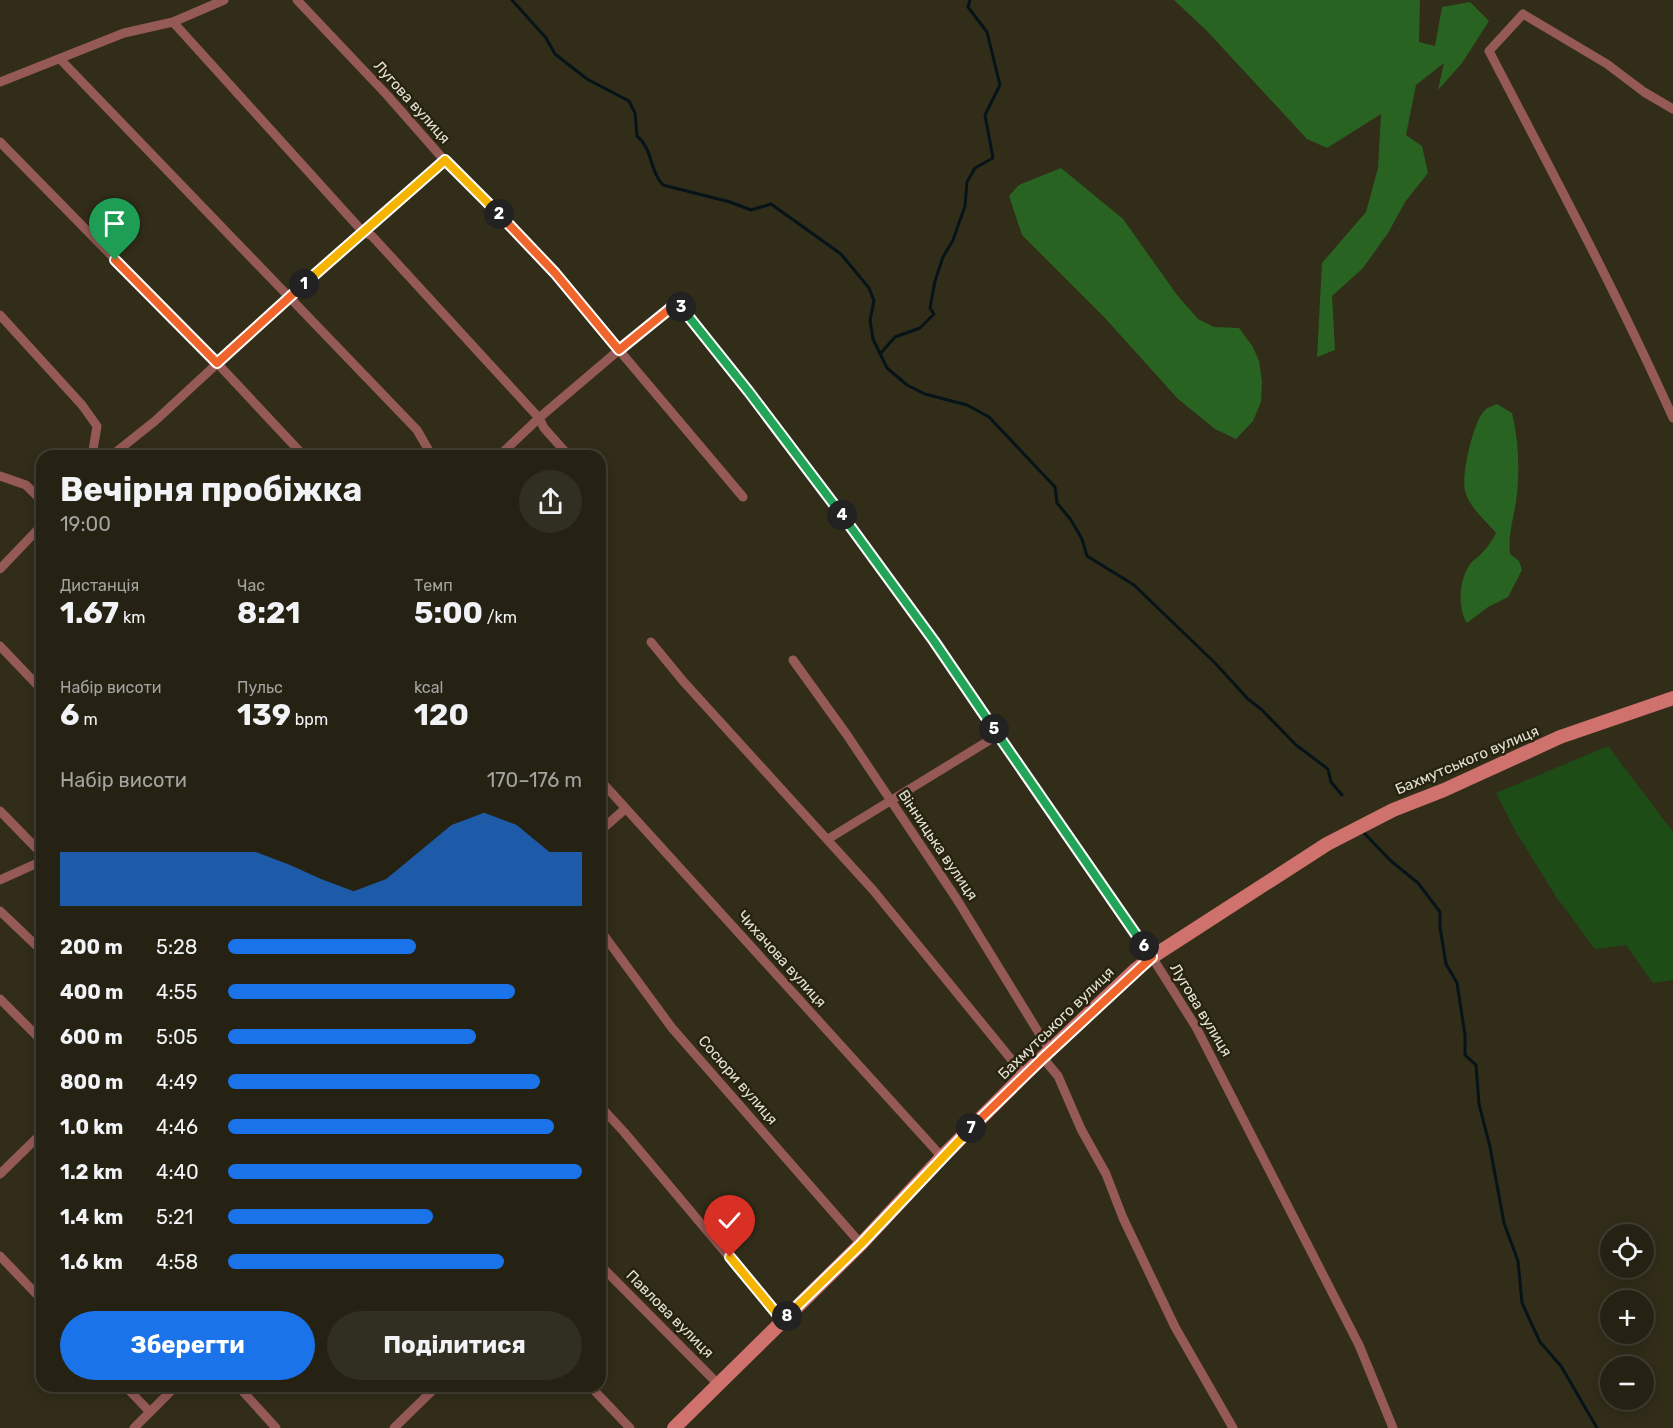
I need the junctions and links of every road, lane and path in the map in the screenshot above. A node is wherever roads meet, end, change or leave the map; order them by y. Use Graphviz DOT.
graph roads {
  1 [pos="224,0"];
  2 [pos="297,0"];
  3 [pos="173,22"];
  4 [pos="60,59"];
  5 [pos="0,82"];
  6 [pos="1673,109"];
  7 [pos="0,142"];
  8 [pos="445,160"];
  9 [pos="363,232"];
  10 [pos="289,297"];
  11 [pos="0,315"];
  12 [pos="619,350"];
  13 [pos="217,363"];
  14 [pos="539,418"];
  15 [pos="1673,418"];
  16 [pos="93,450"];
  17 [pos="119,450"];
  18 [pos="298,450"];
  19 [pos="429,450"];
  20 [pos="505,450"];
  21 [pos="564,450"];
  22 [pos="0,476"];
  23 [pos="36,495"];
  24 [pos="743,497"];
  25 [pos="36,531"];
  26 [pos="0,570"];
  27 [pos="651,642"];
  28 [pos="0,646"];
  29 [pos="793,660"];
  30 [pos="36,684"];
  31 [pos="1673,698"];
  32 [pos="998,735"];
  33 [pos="606,787"];
  34 [pos="891,802"];
  35 [pos="625,809"];
  36 [pos="0,811"];
  37 [pos="606,826"];
  38 [pos="828,839"];
  39 [pos="36,848"];
  40 [pos="36,864"];
  41 [pos="0,880"];
  42 [pos="0,911"];
  43 [pos="606,938"];
  44 [pos="36,945"];
  45 [pos="1152,957"];
  46 [pos="0,999"];
  47 [pos="36,1035"];
  48 [pos="1046,1054"];
  49 [pos="1024,1075"];
  50 [pos="606,1112"];
  51 [pos="36,1139"];
  52 [pos="942,1157"];
  53 [pos="0,1174"];
  54 [pos="861,1244"];
  55 [pos="0,1256"];
  56 [pos="606,1271"];
  57 [pos="36,1294"];
  58 [pos="782,1320"];
  59 [pos="718,1383"];
  60 [pos="131,1392"];
  61 [pos="170,1392"];
  62 [pos="243,1392"];
  63 [pos="432,1392"];
  64 [pos="596,1392"];
  65 [pos="149,1411"];
  66 [pos="134,1428"];
  67 [pos="276,1428"];
  68 [pos="394,1428"];
  69 [pos="630,1428"];
  70 [pos="674,1428"];
  71 [pos="1233,1428"];
  72 [pos="1393,1428"];
  1 -- 3 [label="street"];
  2 -- 8 [label="street, Лугова вулиця"];
  3 -- 4 [label="street"];
  3 -- 9 [label="street"];
  4 -- 5 [label="street"];
  4 -- 10 [label="street"];
  6 -- 15 [label="street"];
  7 -- 13 [label="street"];
  8 -- 9 [label="street"];
  8 -- 12 [label="street, Лугова вулиця"];
  9 -- 10 [label="street"];
  9 -- 14 [label="street"];
  10 -- 13 [label="street"];
  10 -- 19 [label="street"];
  11 -- 16 [label="street"];
  12 -- 14 [label="street"];
  12 -- 24 [label="street"];
  12 -- 32 [label="street, Лугова вулиця"];
  13 -- 17 [label="street"];
  13 -- 18 [label="street"];
  14 -- 20 [label="street"];
  14 -- 21 [label="street"];
  22 -- 23 [label="street"];
  25 -- 26 [label="street"];
  27 -- 38 [label="street"];
  28 -- 30 [label="street"];
  29 -- 34 [label="street, Вінницька вулиця"];
  31 -- 45 [label="main road, Бахмутського вулиця"];
  32 -- 34 [label="street"];
  32 -- 45 [label="street, Лугова вулиця"];
  33 -- 35 [label="street, Чихачова вулиця"];
  34 -- 38 [label="street"];
  34 -- 48 [label="street, Вінницька вулиця"];
  35 -- 37 [label="street"];
  35 -- 52 [label="street, Чихачова вулиця"];
  36 -- 39 [label="street"];
  38 -- 49 [label="street"];
  40 -- 41 [label="street"];
  42 -- 44 [label="street"];
  43 -- 54 [label="street, Сосюри вулиця"];
  45 -- 48 [label="main road, Бахмутського вулиця"];
  45 -- 72 [label="street, Лугова вулиця"];
  46 -- 47 [label="street"];
  48 -- 49 [label="main road, Бахмутського вулиця"];
  48 -- 71 [label="street, Вінницька вулиця"];
  49 -- 52 [label="main road, Бахмутського вулиця"];
  50 -- 58 [label="street"];
  51 -- 53 [label="street"];
  52 -- 54 [label="main road, Бахмутського вулиця"];
  54 -- 58 [label="main road, Бахмутського вулиця"];
  55 -- 57 [label="street"];
  56 -- 59 [label="street, Павлова вулиця"];
  58 -- 59 [label="main road, Бахмутського вулиця"];
  59 -- 70 [label="main road, Бахмутського вулиця"];
  60 -- 65 [label="street"];
  61 -- 65 [label="street"];
  62 -- 67 [label="street"];
  63 -- 68 [label="street"];
  64 -- 69 [label="street"];
  65 -- 66 [label="street"];
}
